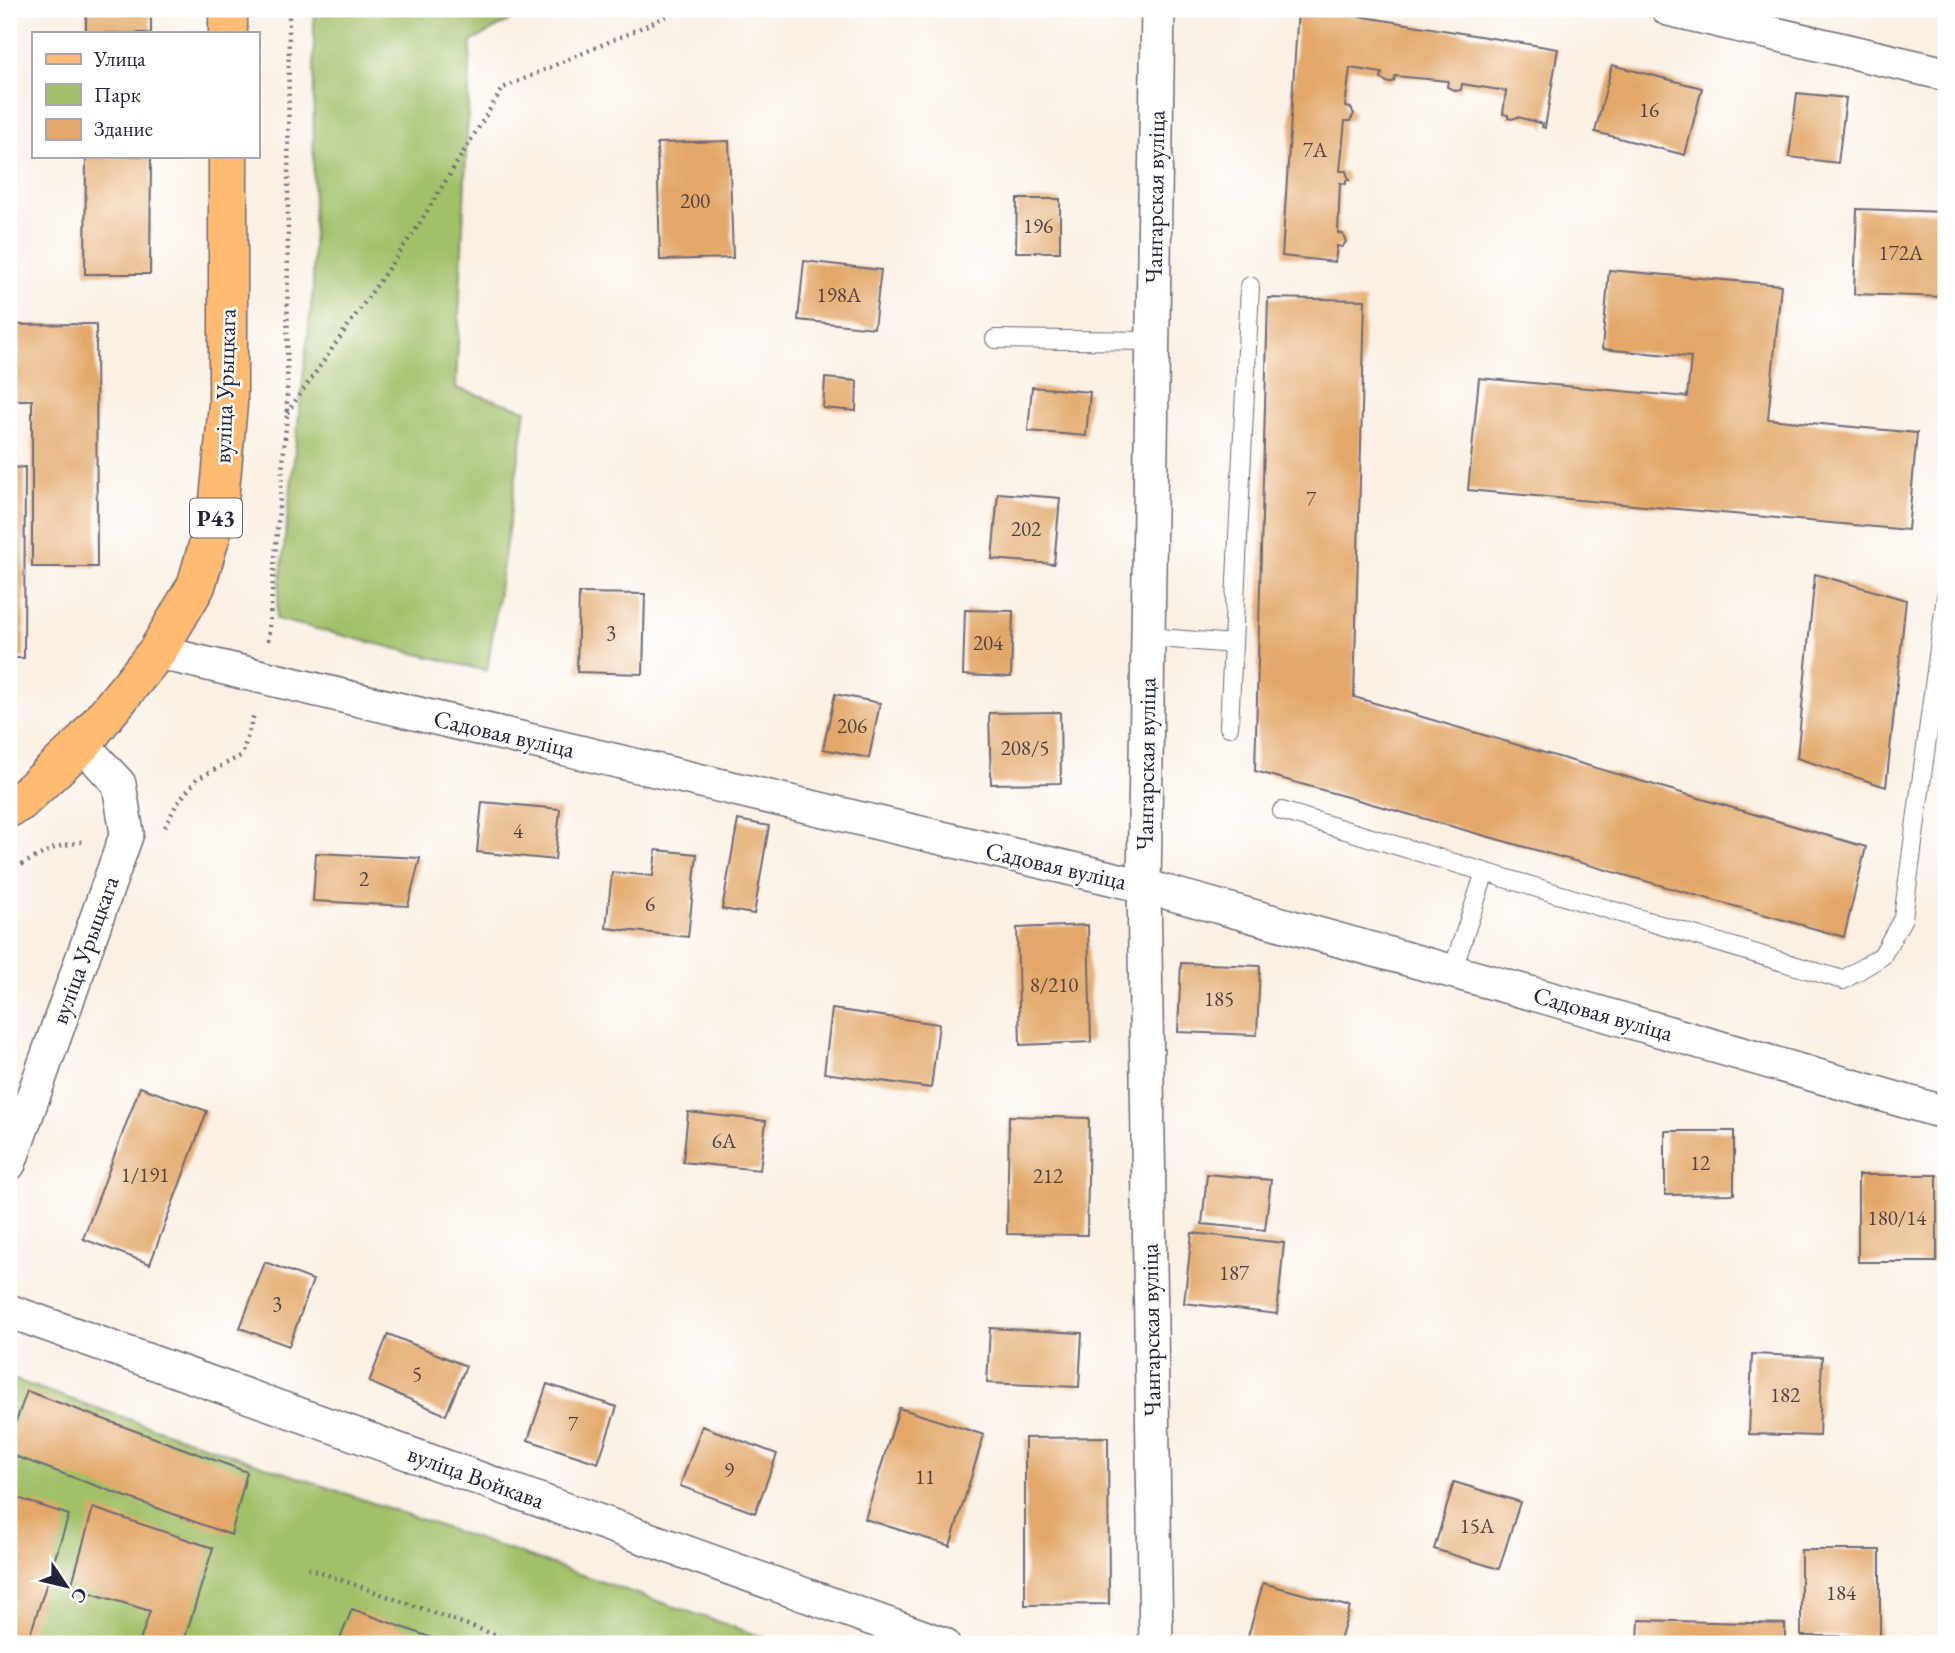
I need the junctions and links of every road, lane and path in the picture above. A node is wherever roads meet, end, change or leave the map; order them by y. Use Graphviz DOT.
graph roads {
  1 [pos="228,9"];
  2 [pos="684,9"];
  3 [pos="988,9"];
  4 [pos="1668,9"];
  5 [pos="1157,12"];
  6 [pos="228,32"];
  7 [pos="1946,74"];
  8 [pos="228,158"];
  9 [pos="1250,286"];
  10 [pos="995,339"];
  11 [pos="1154,341"];
  12 [pos="287,414"];
  13 [pos="1946,596"];
  14 [pos="1148,637"];
  15 [pos="1233,644"];
  16 [pos="157,652"];
  17 [pos="1229,727"];
  18 [pos="82,744"];
  19 [pos="9,808"];
  20 [pos="1282,811"];
  21 [pos="1485,872"];
  22 [pos="1144,887"];
  23 [pos="1452,972"];
  24 [pos="1946,1113"];
  25 [pos="9,1164"];
  26 [pos="9,1311"];
  27 [pos="308,1568"];
  28 [pos="521,1644"];
  29 [pos="943,1644"];
  30 [pos="1156,1644"];
  1 -- 6 [label="main road"];
  2 -- 12 [label="path"];
  3 -- 5 [label="path"];
  4 -- 7 [label="street"];
  5 -- 11 [label="street, Чангарская вуліца"];
  8 -- 16 [label="main road, вуліца Урыцкага / Р43"];
  9 -- 15 [label="lane"];
  10 -- 11 [label="lane"];
  11 -- 14 [label="street, Чангарская вуліца"];
  13 -- 21 [label="lane"];
  14 -- 15 [label="lane"];
  14 -- 22 [label="street, Чангарская вуліца"];
  15 -- 17 [label="lane"];
  16 -- 18 [label="main road, вуліца Урыцкага / Р43"];
  16 -- 22 [label="street, Садовая вуліца"];
  18 -- 19 [label="main road, вуліца Урыцкага / Р43"];
  18 -- 25 [label="street, вуліца Урыцкага"];
  20 -- 21 [label="lane"];
  21 -- 23 [label="lane"];
  22 -- 23 [label="street, Садовая вуліца"];
  22 -- 30 [label="street, Чангарская вуліца"];
  23 -- 24 [label="street, Садовая вуліца"];
  26 -- 29 [label="street, вуліца Войкава"];
  27 -- 28 [label="path"];
}
